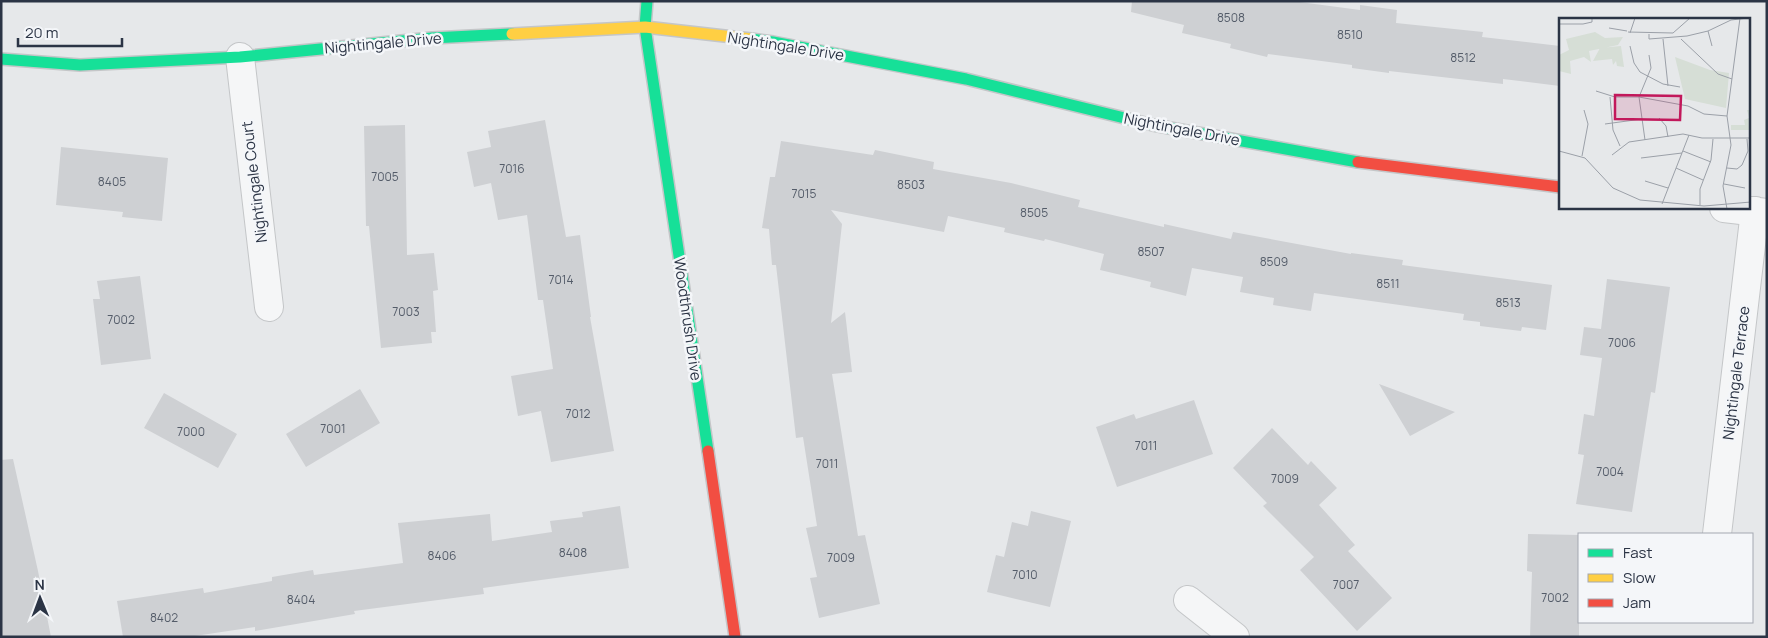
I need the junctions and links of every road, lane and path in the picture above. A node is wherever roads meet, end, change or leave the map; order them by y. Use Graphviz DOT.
graph roads {
  1 [pos="647,1"];
  2 [pos="646,27"];
  3 [pos="240,57"];
  4 [pos="1,59"];
  5 [pos="1559,187"];
  6 [pos="1733,209"];
  7 [pos="1761,212"];
  8 [pos="268,307"];
  9 [pos="1717,533"];
  10 [pos="1188,600"];
  11 [pos="735,637"];
  12 [pos="1235,637"];
  1 -- 2 [label="street, Woodthrush Drive"];
  2 -- 3 [label="street, Nightingale Drive"];
  2 -- 5 [label="street, Nightingale Drive"];
  2 -- 11 [label="street, Woodthrush Drive"];
  3 -- 4 [label="street, Nightingale Drive"];
  3 -- 8 [label="street, Nightingale Court"];
  6 -- 7 [label="street"];
  7 -- 9 [label="street, Nightingale Terrace"];
  10 -- 12 [label="street"];
}
